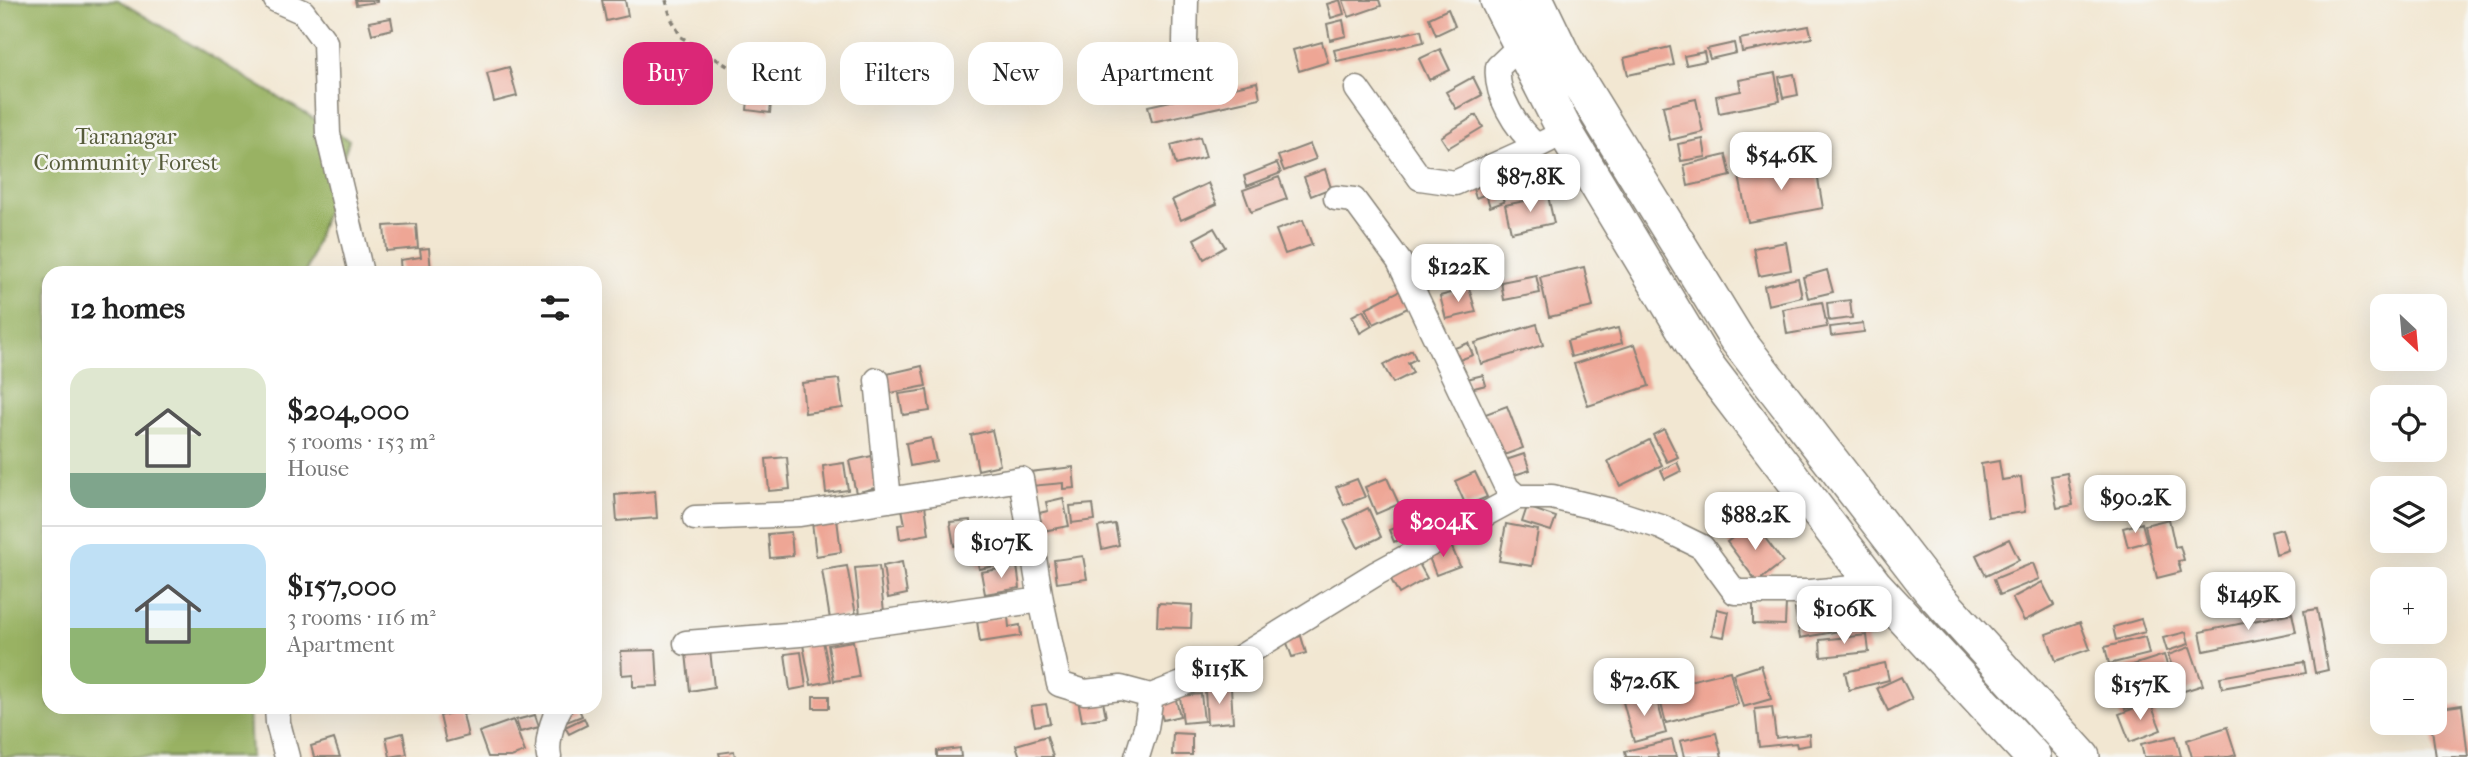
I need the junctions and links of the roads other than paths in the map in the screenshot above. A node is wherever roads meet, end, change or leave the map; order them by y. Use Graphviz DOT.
graph roads {
  1 [pos="276,0"];
  2 [pos="1186,0"];
  3 [pos="1498,0"];
  4 [pos="1536,0"];
  5 [pos="1185,42"];
  6 [pos="1357,89"];
  7 [pos="1551,139"];
  8 [pos="1336,198"];
  9 [pos="359,266"];
  10 [pos="877,380"];
  11 [pos="1517,497"];
  12 [pos="889,500"];
  13 [pos="695,518"];
  14 [pos="1875,586"];
  15 [pos="1041,600"];
  16 [pos="686,643"];
  17 [pos="1151,696"];
  18 [pos="277,714"];
  19 [pos="556,714"];
  20 [pos="287,757"];
  21 [pos="549,757"];
  22 [pos="1137,757"];
  23 [pos="2033,757"];
  24 [pos="2082,757"];
  1 -- 9 [label="street"];
  2 -- 5 [label="street"];
  3 -- 7 [label="highway"];
  4 -- 24 [label="highway"];
  6 -- 7 [label="street"];
  7 -- 14 [label="highway"];
  8 -- 11 [label="street"];
  10 -- 12 [label="street"];
  11 -- 14 [label="street"];
  11 -- 17 [label="street"];
  12 -- 13 [label="street"];
  12 -- 15 [label="street"];
  14 -- 23 [label="highway"];
  15 -- 16 [label="street"];
  15 -- 17 [label="street"];
  17 -- 22 [label="street"];
  18 -- 20 [label="street"];
  19 -- 21 [label="street"];
}
